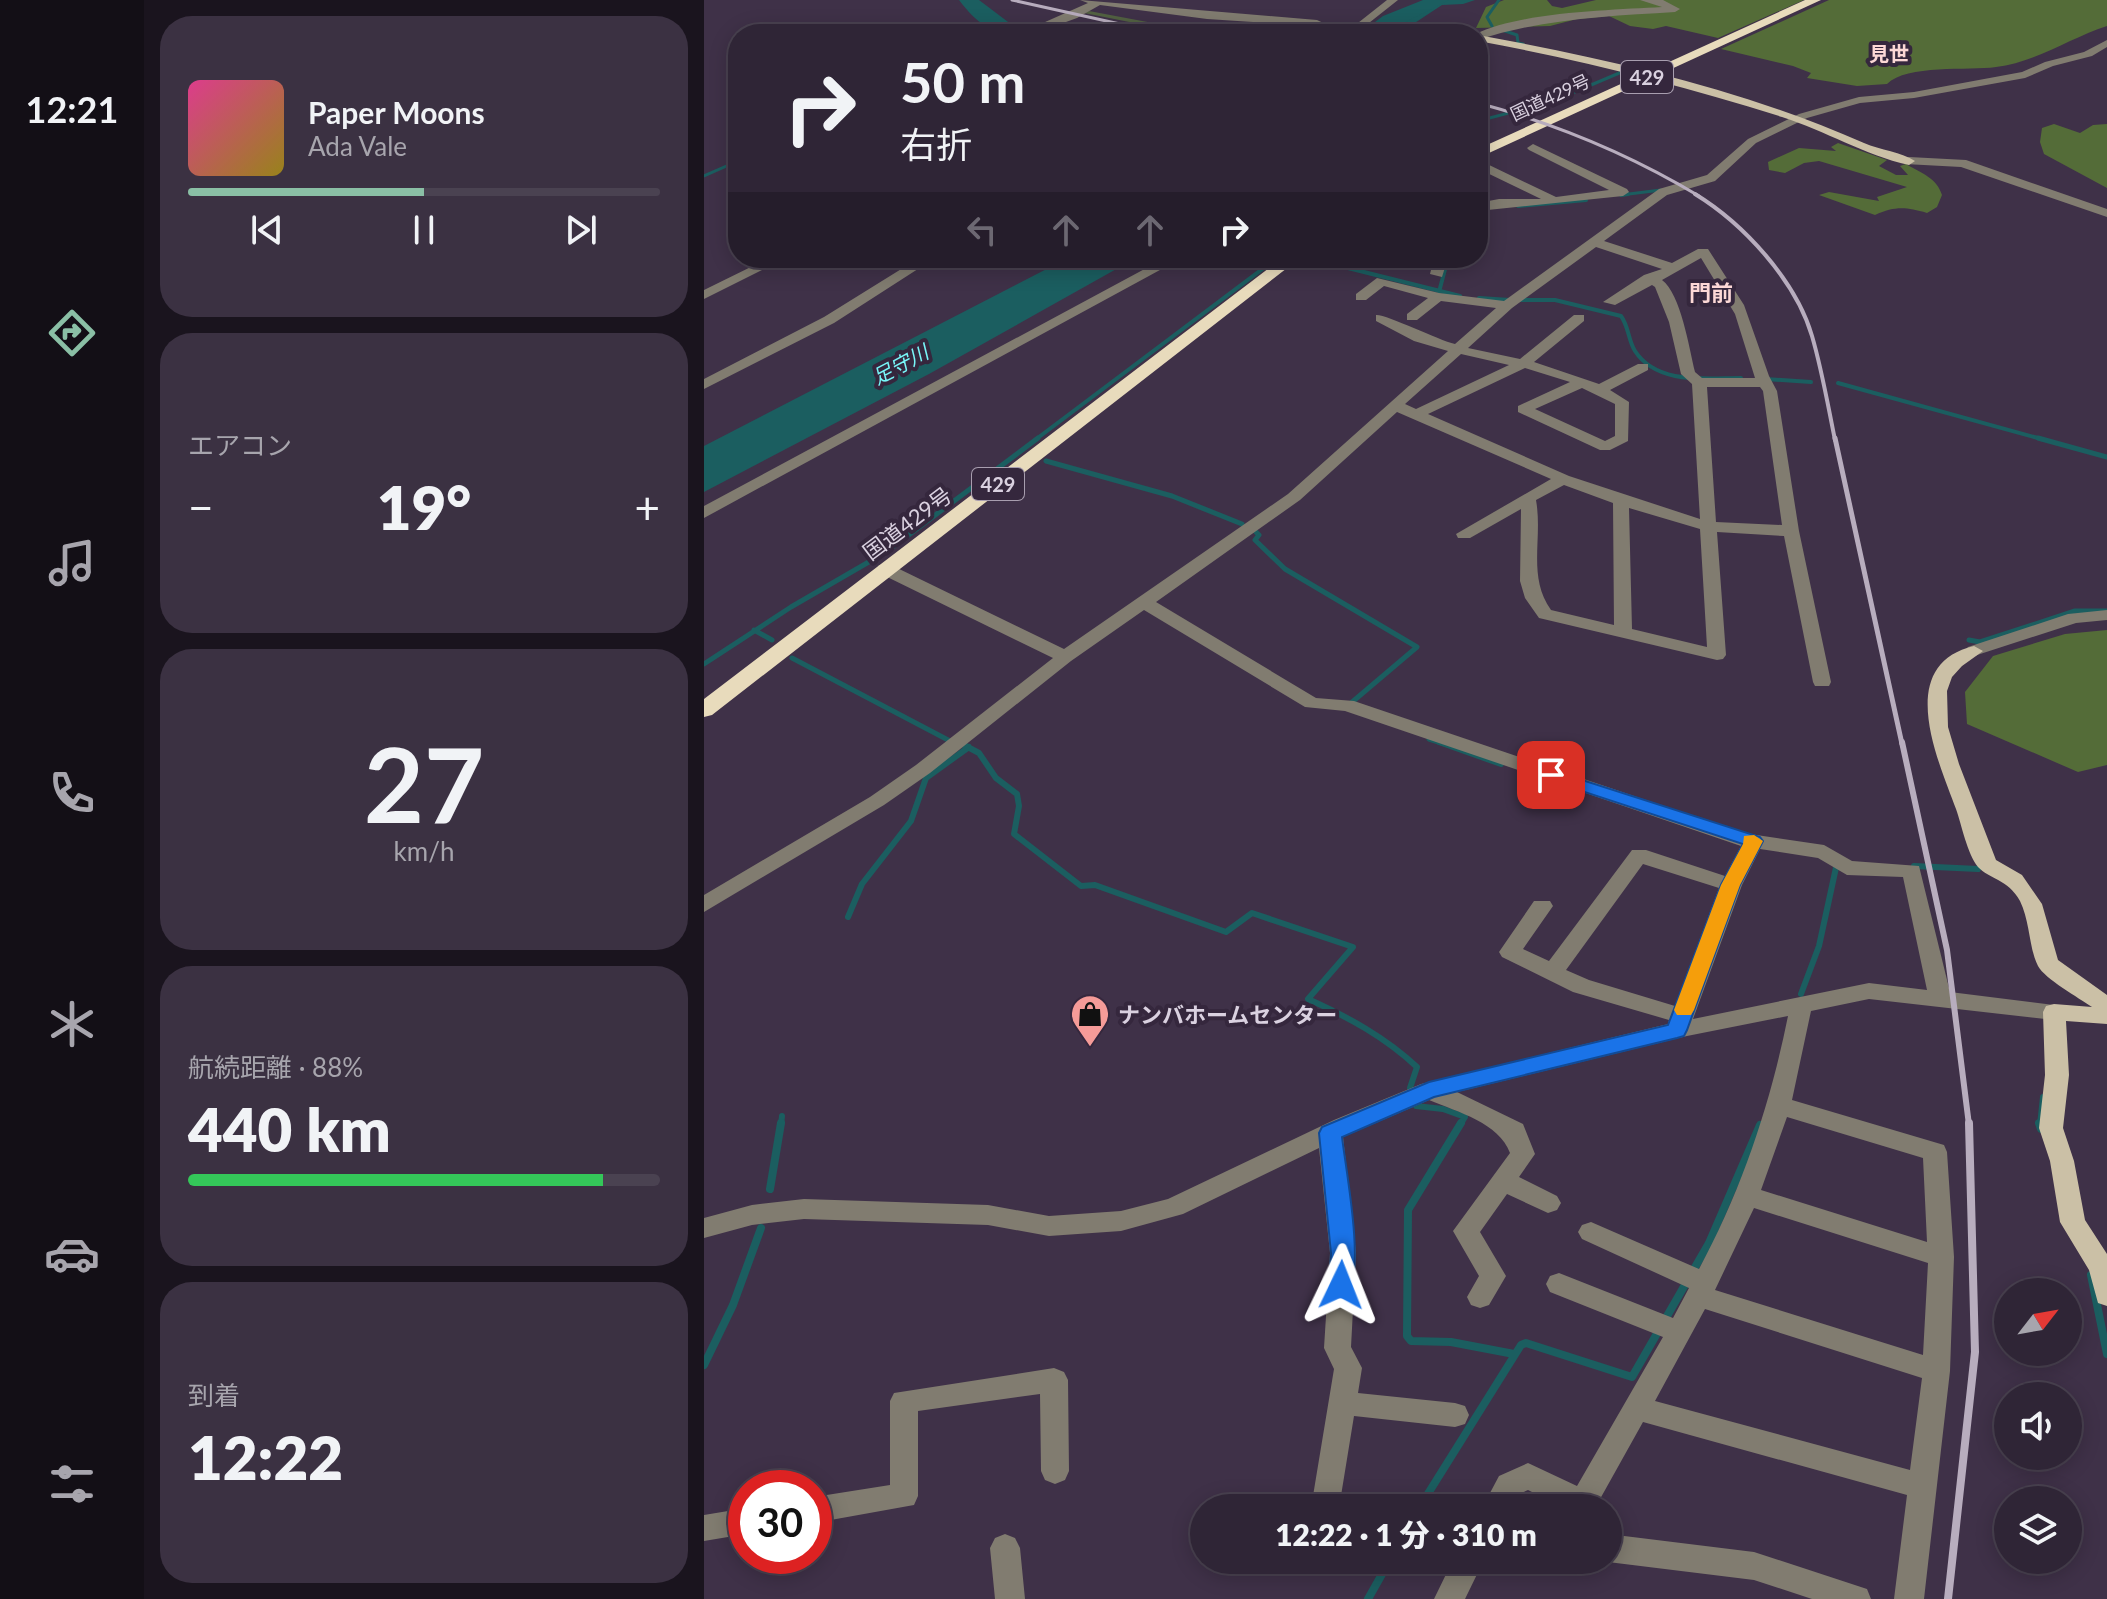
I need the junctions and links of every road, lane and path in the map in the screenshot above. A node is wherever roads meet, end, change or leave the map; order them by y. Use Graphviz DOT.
graph roads {
  1 [pos="1085,0"];
  2 [pos="1393,0"];
  3 [pos="1645,0"];
  4 [pos="1815,0"];
  5 [pos="1099,1"];
  6 [pos="1054,24"];
  7 [pos="1319,24"];
  8 [pos="1362,24"];
  9 [pos="1488,32"];
  10 [pos="1488,39"];
  11 [pos="2107,43"];
  12 [pos="1650,75"];
  13 [pos="1800,119"];
  14 [pos="1533,148"];
  15 [pos="1488,149"];
  16 [pos="1909,161"];
  17 [pos="1488,168"];
  18 [pos="1555,201"];
  19 [pos="1488,205"];
  20 [pos="2107,213"];
  21 [pos="1595,242"];
  22 [pos="1720,245"];
  23 [pos="1703,252"];
  24 [pos="1671,267"];
  25 [pos="759,268"];
  26 [pos="912,268"];
  27 [pos="1157,268"];
  28 [pos="1279,268"];
  29 [pos="1438,268"];
  30 [pos="1437,274"];
  31 [pos="1649,278"];
  32 [pos="704,295"];
  33 [pos="1361,297"];
  34 [pos="1438,297"];
  35 [pos="1610,302"];
  36 [pos="1507,305"];
  37 [pos="1412,317"];
  38 [pos="1381,318"];
  39 [pos="1579,318"];
  40 [pos="1459,349"];
  41 [pos="1522,364"];
  42 [pos="1643,367"];
  43 [pos="1694,378"];
  44 [pos="1762,380"];
  45 [pos="1581,383"];
  46 [pos="704,385"];
  47 [pos="1599,390"];
  48 [pos="1394,405"];
  49 [pos="1415,415"];
  50 [pos="1563,479"];
  51 [pos="1528,500"];
  52 [pos="1621,500"];
  53 [pos="704,513"];
  54 [pos="1707,526"];
  55 [pos="1791,531"];
  56 [pos="1464,534"];
  57 [pos="885,569"];
  58 [pos="1142,601"];
  59 [pos="2107,615"];
  60 [pos="1623,633"];
  61 [pos="1974,651"];
  62 [pos="1065,657"];
  63 [pos="1822,682"];
  64 [pos="704,710"];
  65 [pos="1752,843"];
  66 [pos="1731,885"];
  67 [pos="704,905"];
  68 [pos="1542,906"];
  69 [pos="1553,972"];
  70 [pos="1940,997"];
  71 [pos="1801,1005"];
  72 [pos="2107,1006"];
  73 [pos="2054,1012"];
  74 [pos="2107,1016"];
  75 [pos="1679,1023"];
  76 [pos="1429,1090"];
  77 [pos="1780,1106"];
  78 [pos="1330,1133"];
  79 [pos="1504,1181"];
  80 [pos="1745,1195"];
  81 [pos="1548,1203"];
  82 [pos="704,1228"];
  83 [pos="1591,1232"];
  84 [pos="1941,1257"];
  85 [pos="1696,1283"];
  86 [pos="1559,1284"];
  87 [pos="2107,1295"];
  88 [pos="1480,1297"];
  89 [pos="1667,1328"];
  90 [pos="1936,1371"];
  91 [pos="1343,1403"];
  92 [pos="1635,1408"];
  93 [pos="1455,1415"];
  94 [pos="1055,1471"];
  95 [pos="1923,1486"];
  96 [pos="1327,1494"];
  97 [pos="1504,1494"];
  98 [pos="1561,1494"];
  99 [pos="1587,1494"];
  100 [pos="832,1507"];
  101 [pos="728,1524"];
  102 [pos="704,1528"];
  103 [pos="1005,1548"];
  104 [pos="1622,1550"];
  105 [pos="1462,1574"];
  106 [pos="1010,1599"];
  107 [pos="1449,1599"];
  108 [pos="1856,1599"];
  109 [pos="1909,1599"];
  1 -- 5 [label="street"];
  2 -- 8 [label="street"];
  3 -- 9 [label="street"];
  4 -- 12 [label="highway, 国道429号 / 429"];
  5 -- 6 [label="street"];
  5 -- 7 [label="street"];
  10 -- 12 [label="main road"];
  11 -- 13 [label="street"];
  12 -- 13 [label="main road"];
  12 -- 15 [label="highway, 国道429号 / 429"];
  13 -- 16 [label="main road"];
  13 -- 21 [label="street"];
  14 -- 18 [label="street"];
  16 -- 20 [label="street"];
  17 -- 18 [label="street"];
  18 -- 19 [label="street"];
  21 -- 24 [label="street"];
  21 -- 36 [label="street"];
  22 -- 23 [label="street"];
  23 -- 24 [label="street"];
  23 -- 44 [label="street"];
  24 -- 31 [label="street"];
  25 -- 32 [label="street"];
  26 -- 46 [label="street"];
  27 -- 53 [label="street"];
  28 -- 57 [label="highway, 国道429号 / 429"];
  29 -- 30 [label="street"];
  31 -- 35 [label="street"];
  31 -- 43 [label="street"];
  33 -- 34 [label="street"];
  34 -- 36 [label="street"];
  34 -- 37 [label="street"];
  36 -- 40 [label="street"];
  38 -- 40 [label="street"];
  39 -- 41 [label="street"];
  40 -- 41 [label="street"];
  40 -- 48 [label="street"];
  41 -- 45 [label="street"];
  41 -- 49 [label="street"];
  42 -- 47 [label="street"];
  43 -- 44 [label="street"];
  43 -- 54 [label="street"];
  44 -- 55 [label="street"];
  45 -- 47 [label="street"];
  45 -- 47 [label="street"];
  48 -- 49 [label="street"];
  48 -- 58 [label="street"];
  49 -- 50 [label="street"];
  50 -- 51 [label="street"];
  50 -- 52 [label="street"];
  51 -- 56 [label="street"];
  51 -- 60 [label="street"];
  52 -- 54 [label="street"];
  52 -- 60 [label="street"];
  54 -- 55 [label="street"];
  54 -- 60 [label="street"];
  55 -- 63 [label="street"];
  57 -- 62 [label="street"];
  57 -- 64 [label="highway, 国道429号 / 429"];
  58 -- 62 [label="street"];
  58 -- 65 [label="street"];
  59 -- 61 [label="street"];
  61 -- 72 [label="main road"];
  62 -- 67 [label="street"];
  65 -- 66 [label="street"];
  65 -- 70 [label="street"];
  66 -- 69 [label="street"];
  66 -- 75 [label="street"];
  68 -- 69 [label="street"];
  69 -- 75 [label="street"];
  70 -- 71 [label="street"];
  70 -- 73 [label="street"];
  71 -- 75 [label="street"];
  71 -- 77 [label="street"];
  73 -- 74 [label="main road"];
  73 -- 87 [label="main road"];
  75 -- 76 [label="street"];
  76 -- 78 [label="street"];
  76 -- 79 [label="street"];
  77 -- 80 [label="street"];
  77 -- 84 [label="street"];
  78 -- 82 [label="street"];
  78 -- 91 [label="street"];
  79 -- 81 [label="street"];
  79 -- 88 [label="street"];
  80 -- 84 [label="street"];
  80 -- 85 [label="street"];
  83 -- 85 [label="street"];
  84 -- 90 [label="street"];
  85 -- 89 [label="street"];
  85 -- 90 [label="street"];
  86 -- 89 [label="street"];
  89 -- 92 [label="street"];
  90 -- 95 [label="street"];
  91 -- 93 [label="street"];
  91 -- 96 [label="street"];
  92 -- 95 [label="street"];
  92 -- 99 [label="street"];
  94 -- 100 [label="street"];
  95 -- 109 [label="street"];
  97 -- 98 [label="street"];
  101 -- 102 [label="street"];
  103 -- 106 [label="street"];
  104 -- 108 [label="street"];
  105 -- 107 [label="street"];
}
